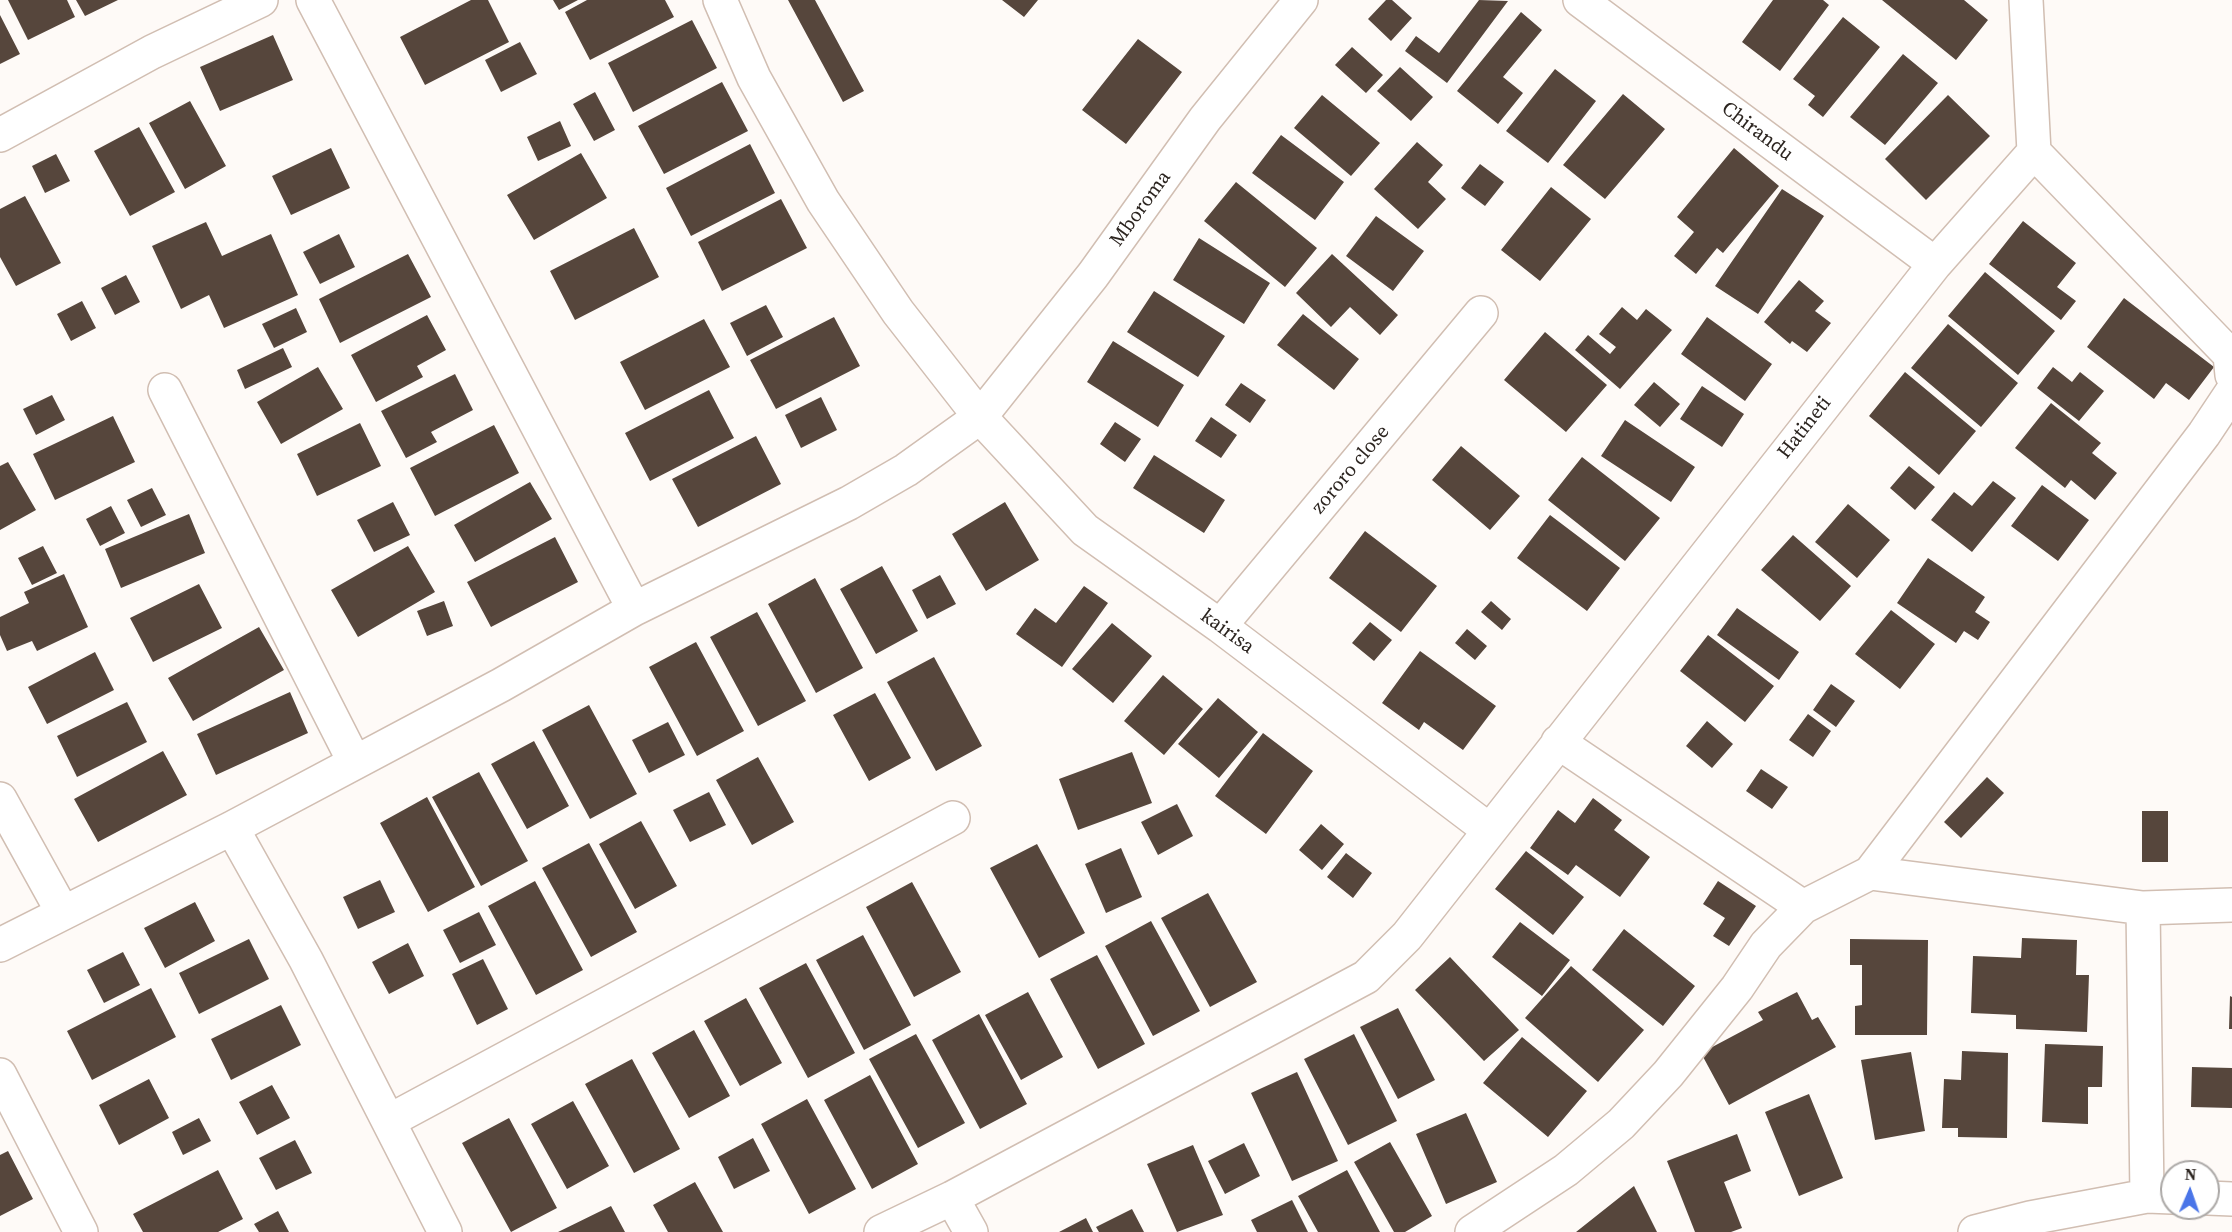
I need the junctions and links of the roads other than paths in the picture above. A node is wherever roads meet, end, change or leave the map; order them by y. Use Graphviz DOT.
graph roads {
  1 [pos="261,0"];
  2 [pos="313,0"];
  3 [pos="720,0"];
  4 [pos="1300,0"];
  5 [pos="1580,0"];
  6 [pos="2026,0"];
  7 [pos="0,135"];
  8 [pos="2034,152"];
  9 [pos="1935,264"];
  10 [pos="1481,313"];
  11 [pos="2232,375"];
  12 [pos="165,390"];
  13 [pos="2232,392"];
  14 [pos="980,417"];
  15 [pos="634,609"];
  16 [pos="1220,626"];
  17 [pos="1558,742"];
  18 [pos="354,761"];
  19 [pos="0,799"];
  20 [pos="953,818"];
  21 [pos="232,828"];
  22 [pos="1489,830"];
  23 [pos="1870,873"];
  24 [pos="2232,905"];
  25 [pos="1803,907"];
  26 [pos="2143,908"];
  27 [pos="62,912"];
  28 [pos="0,945"];
  29 [pos="0,1075"];
  30 [pos="389,1120"];
  31 [pos="2160,1196"];
  32 [pos="952,1198"];
  33 [pos="81,1232"];
  34 [pos="445,1232"];
  35 [pos="881,1232"];
  36 [pos="971,1232"];
  37 [pos="1472,1232"];
  38 [pos="1975,1232"];
  1 -- 7 [label="street"];
  2 -- 15 [label="street"];
  3 -- 14 [label="street, kairisa"];
  4 -- 14 [label="street, Mboroma"];
  5 -- 9 [label="street, Chirandu"];
  6 -- 8 [label="street"];
  8 -- 9 [label="street, Hatineti"];
  8 -- 11 [label="street"];
  9 -- 17 [label="street, Hatineti"];
  10 -- 16 [label="street, zororo close"];
  12 -- 18 [label="street"];
  13 -- 23 [label="street"];
  14 -- 15 [label="street, Mboroma"];
  14 -- 16 [label="street, kairisa"];
  15 -- 18 [label="street, Mboroma"];
  16 -- 22 [label="street, kairisa"];
  17 -- 22 [label="street, Hatineti"];
  17 -- 25 [label="street"];
  18 -- 21 [label="street, Mboroma"];
  19 -- 27 [label="street"];
  20 -- 30 [label="street"];
  21 -- 27 [label="street, Mboroma"];
  21 -- 30 [label="street"];
  22 -- 32 [label="street, Hatineti"];
  23 -- 25 [label="street"];
  23 -- 26 [label="street"];
  24 -- 26 [label="street"];
  25 -- 37 [label="street"];
  26 -- 31 [label="street"];
  27 -- 28 [label="street, Mboroma"];
  29 -- 33 [label="street"];
  30 -- 34 [label="street"];
  31 -- 38 [label="street"];
  32 -- 35 [label="street, Hatineti"];
  32 -- 36 [label="street"];
}
